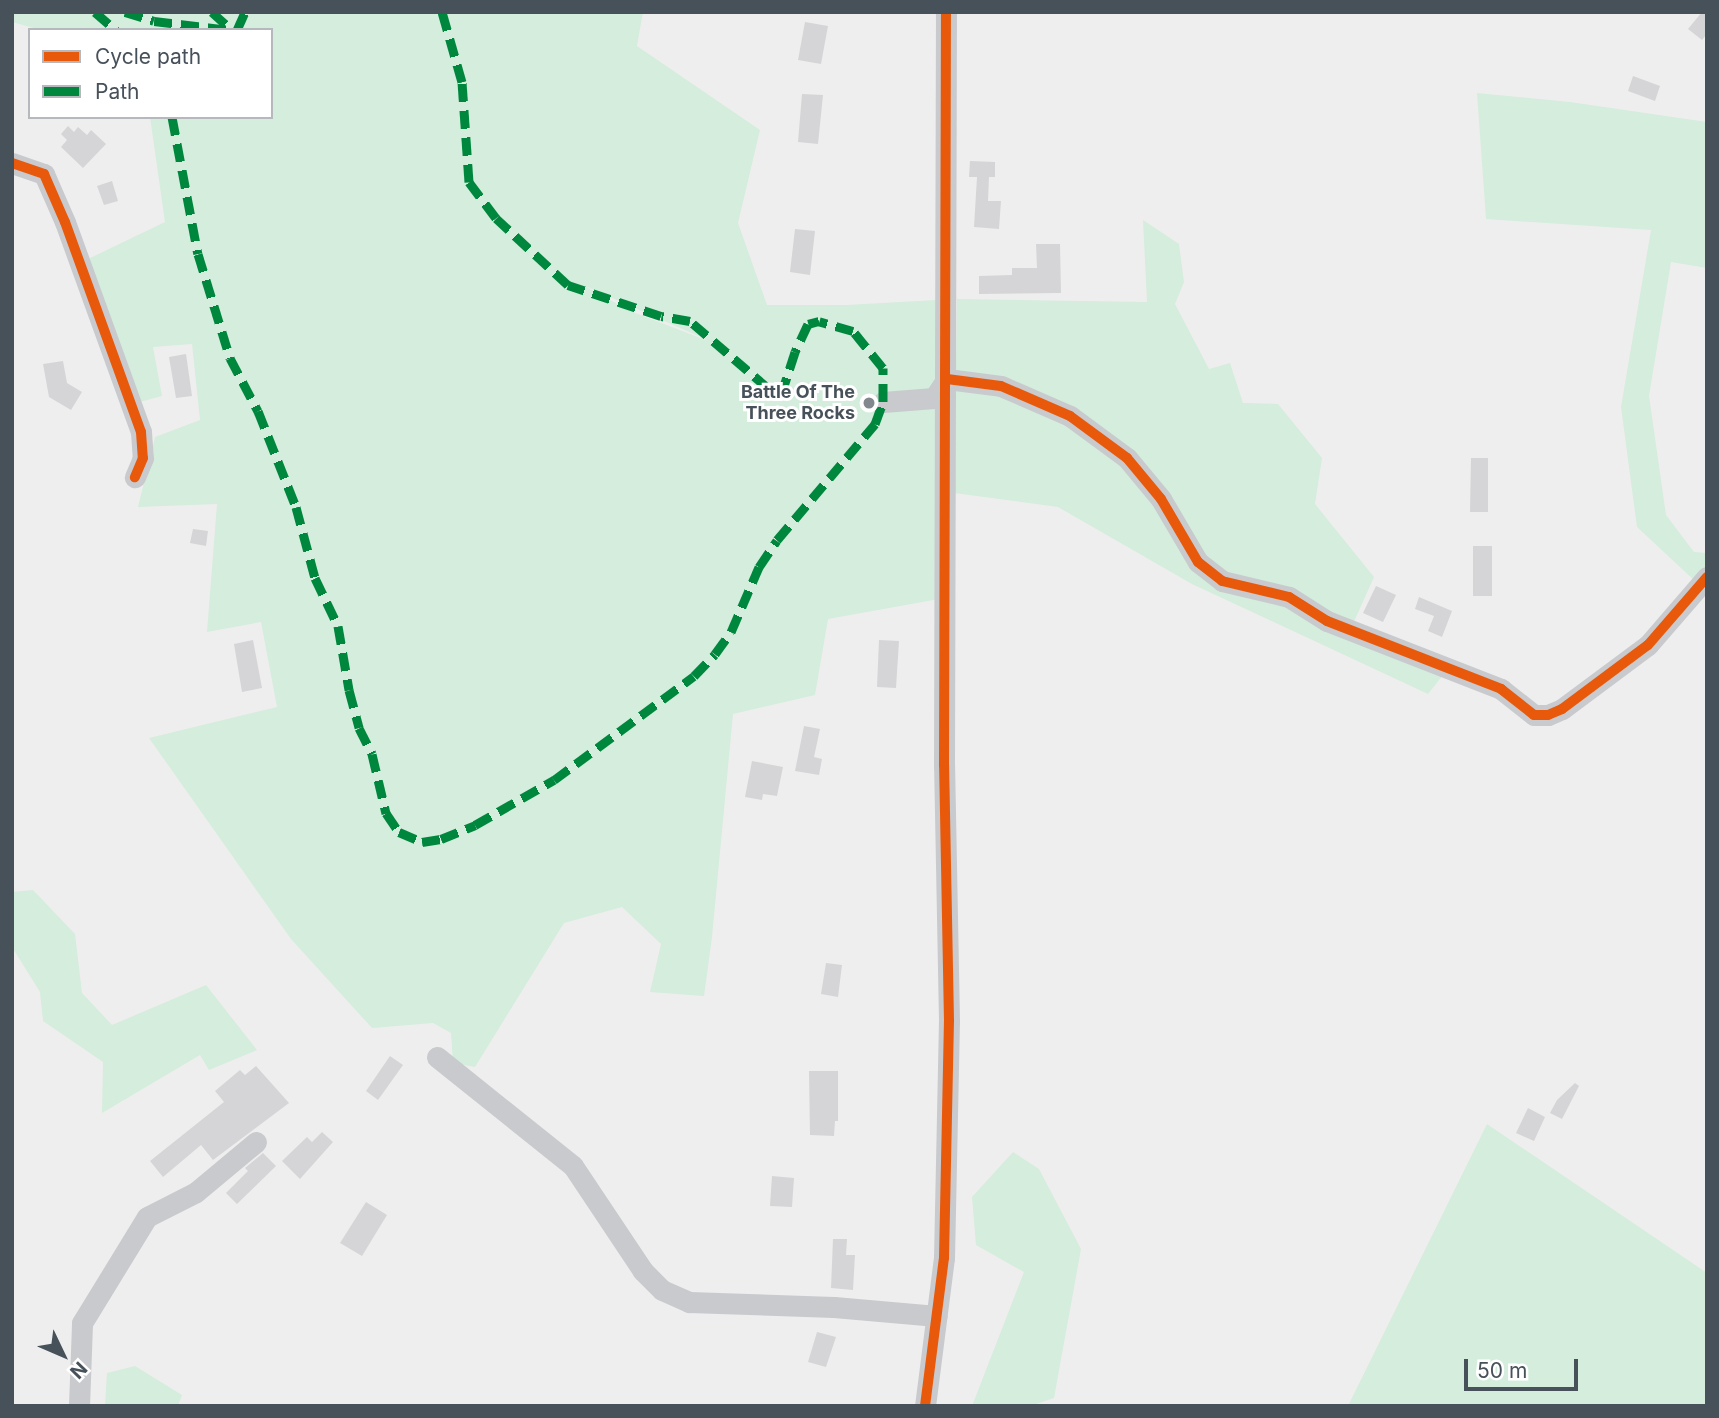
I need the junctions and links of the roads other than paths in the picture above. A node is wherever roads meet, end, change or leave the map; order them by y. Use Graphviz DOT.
graph roads {
  1 [pos="946,12"];
  2 [pos="12,163"];
  3 [pos="947,379"];
  4 [pos="883,402"];
  5 [pos="135,477"];
  6 [pos="1707,577"];
  7 [pos="437,1057"];
  8 [pos="256,1142"];
  9 [pos="937,1316"];
  10 [pos="79,1406"];
  11 [pos="925,1406"];
  1 -- 3 [label="street"];
  2 -- 5 [label="street"];
  3 -- 4 [label="street"];
  3 -- 6 [label="street"];
  3 -- 9 [label="street"];
  7 -- 9 [label="street"];
  8 -- 10 [label="street"];
  9 -- 11 [label="street"];
}
